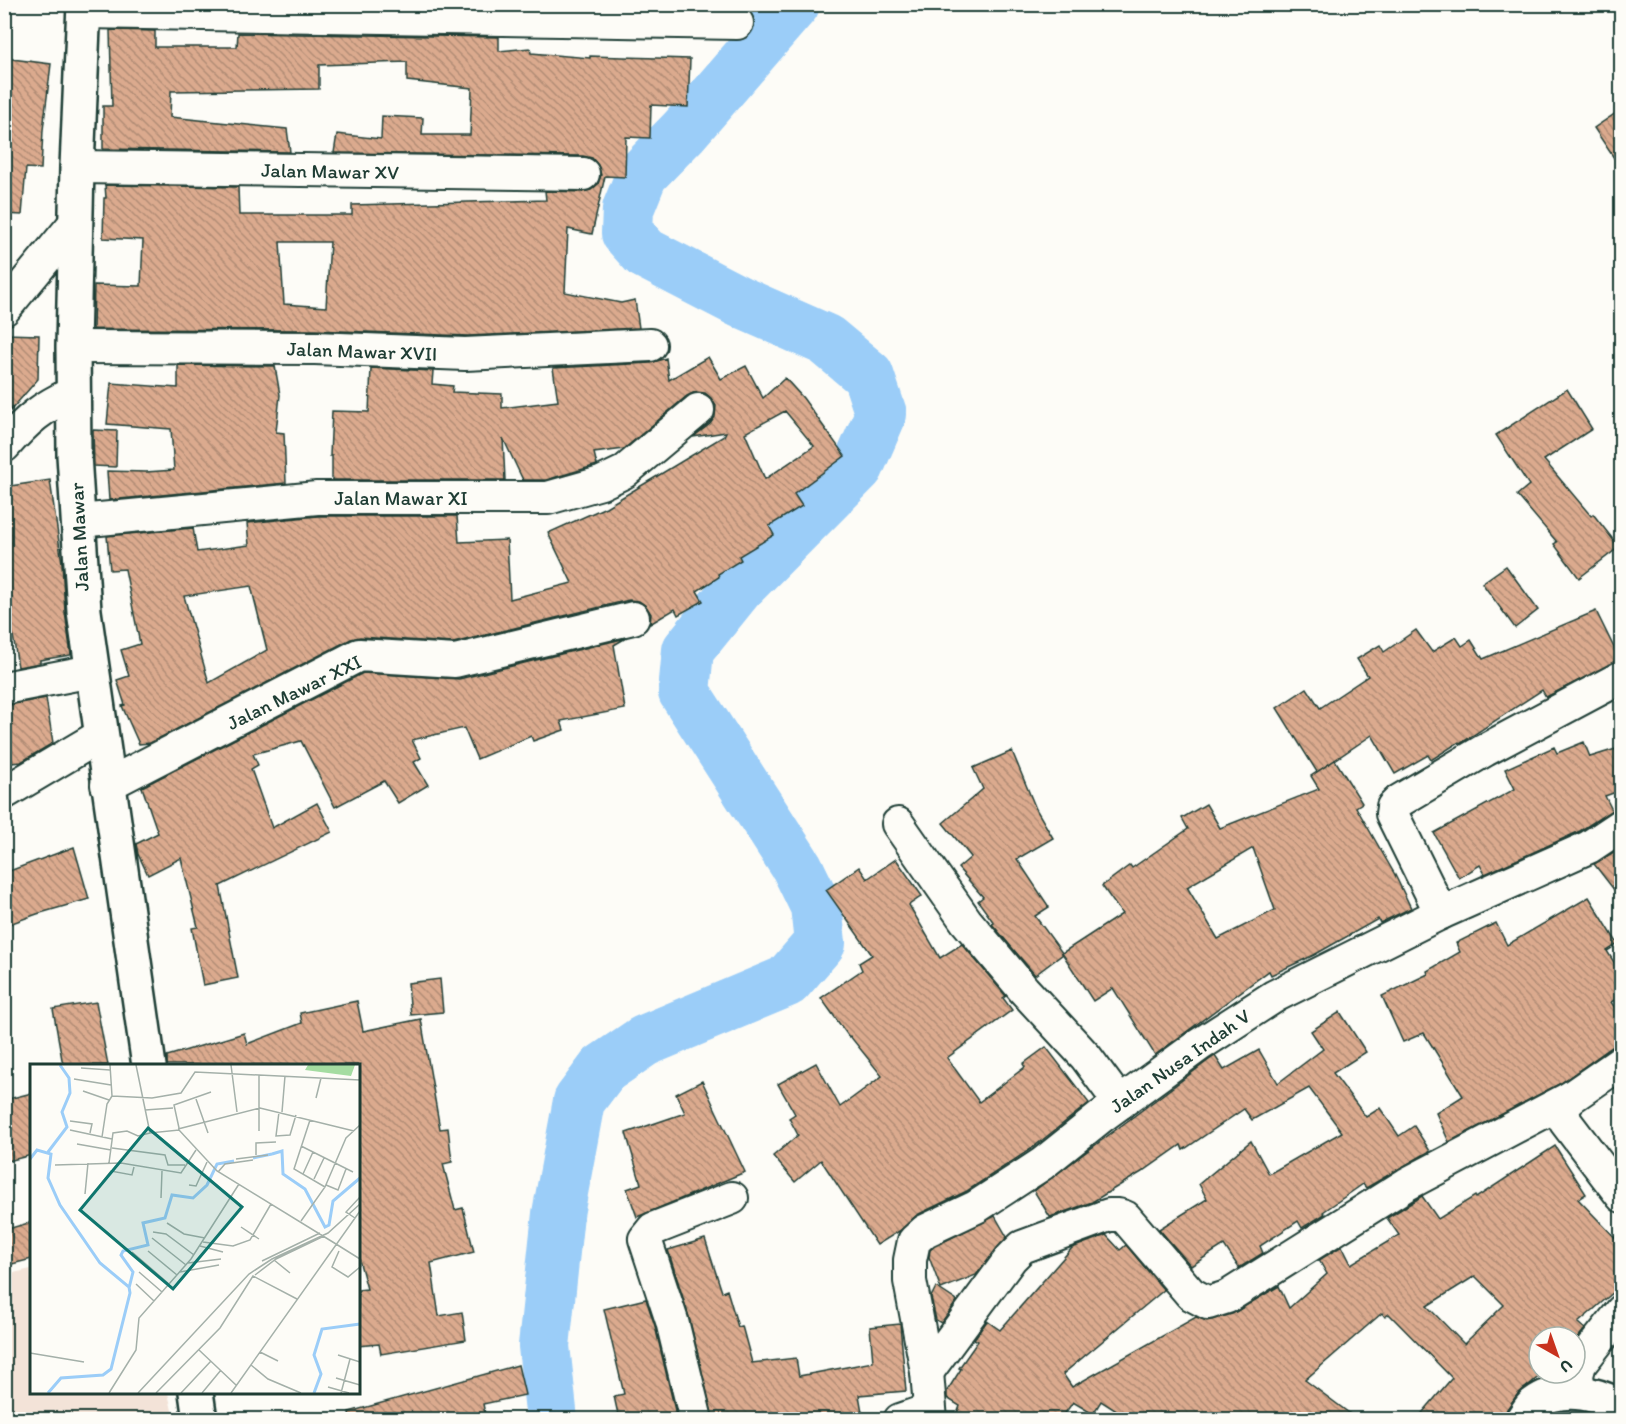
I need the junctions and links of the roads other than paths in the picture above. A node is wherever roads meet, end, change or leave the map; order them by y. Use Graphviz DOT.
graph roads {
  1 [pos="84,8"];
  2 [pos="736,23"];
  3 [pos="77,167"];
  4 [pos="584,174"];
  5 [pos="76,222"];
  6 [pos="4,309"];
  7 [pos="650,345"];
  8 [pos="73,347"];
  9 [pos="73,393"];
  10 [pos="698,410"];
  11 [pos="4,446"];
  12 [pos="79,522"];
  13 [pos="633,618"];
  14 [pos="92,671"];
  15 [pos="1622,677"];
  16 [pos="4,688"];
  17 [pos="100,736"];
  18 [pos="107,785"];
  19 [pos="4,793"];
  20 [pos="898,824"];
  21 [pos="1622,825"];
  22 [pos="1441,913"];
  23 [pos="1622,1062"];
  24 [pos="149,1064"];
  25 [pos="1570,1098"];
  26 [pos="1120,1103"];
  27 [pos="1622,1196"];
  28 [pos="732,1198"];
  29 [pos="1622,1311"];
  30 [pos="927,1372"];
  31 [pos="1579,1391"];
  32 [pos="196,1394"];
  33 [pos="1622,1407"];
  34 [pos="920,1416"];
  35 [pos="200,1419"];
  36 [pos="696,1419"];
  37 [pos="1522,1419"];
  1 -- 2 [label="street"];
  1 -- 3 [label="street, Jalan Mawar"];
  3 -- 4 [label="street, Jalan Mawar XV"];
  3 -- 5 [label="street, Jalan Mawar"];
  5 -- 6 [label="street"];
  5 -- 8 [label="street, Jalan Mawar"];
  7 -- 8 [label="street, Jalan Mawar XVII"];
  8 -- 9 [label="street, Jalan Mawar"];
  9 -- 11 [label="street"];
  9 -- 12 [label="street, Jalan Mawar"];
  10 -- 12 [label="street, Jalan Mawar XI"];
  12 -- 14 [label="street, Jalan Mawar"];
  13 -- 18 [label="street, Jalan Mawar XXI"];
  14 -- 16 [label="street"];
  14 -- 17 [label="street, Jalan Mawar"];
  15 -- 22 [label="street"];
  17 -- 18 [label="street, Jalan Mawar"];
  17 -- 19 [label="street"];
  18 -- 24 [label="street, Jalan Mawar"];
  20 -- 26 [label="street"];
  21 -- 22 [label="street, Jalan Nusa Indah V"];
  22 -- 26 [label="street, Jalan Nusa Indah V"];
  23 -- 25 [label="street"];
  25 -- 27 [label="street"];
  25 -- 30 [label="street"];
  26 -- 30 [label="street, Jalan Nusa Indah V"];
  28 -- 36 [label="street"];
  29 -- 31 [label="street"];
  30 -- 34 [label="street, Jalan Nusa Indah V"];
  31 -- 33 [label="street"];
  31 -- 37 [label="street"];
  32 -- 35 [label="street"];
}
